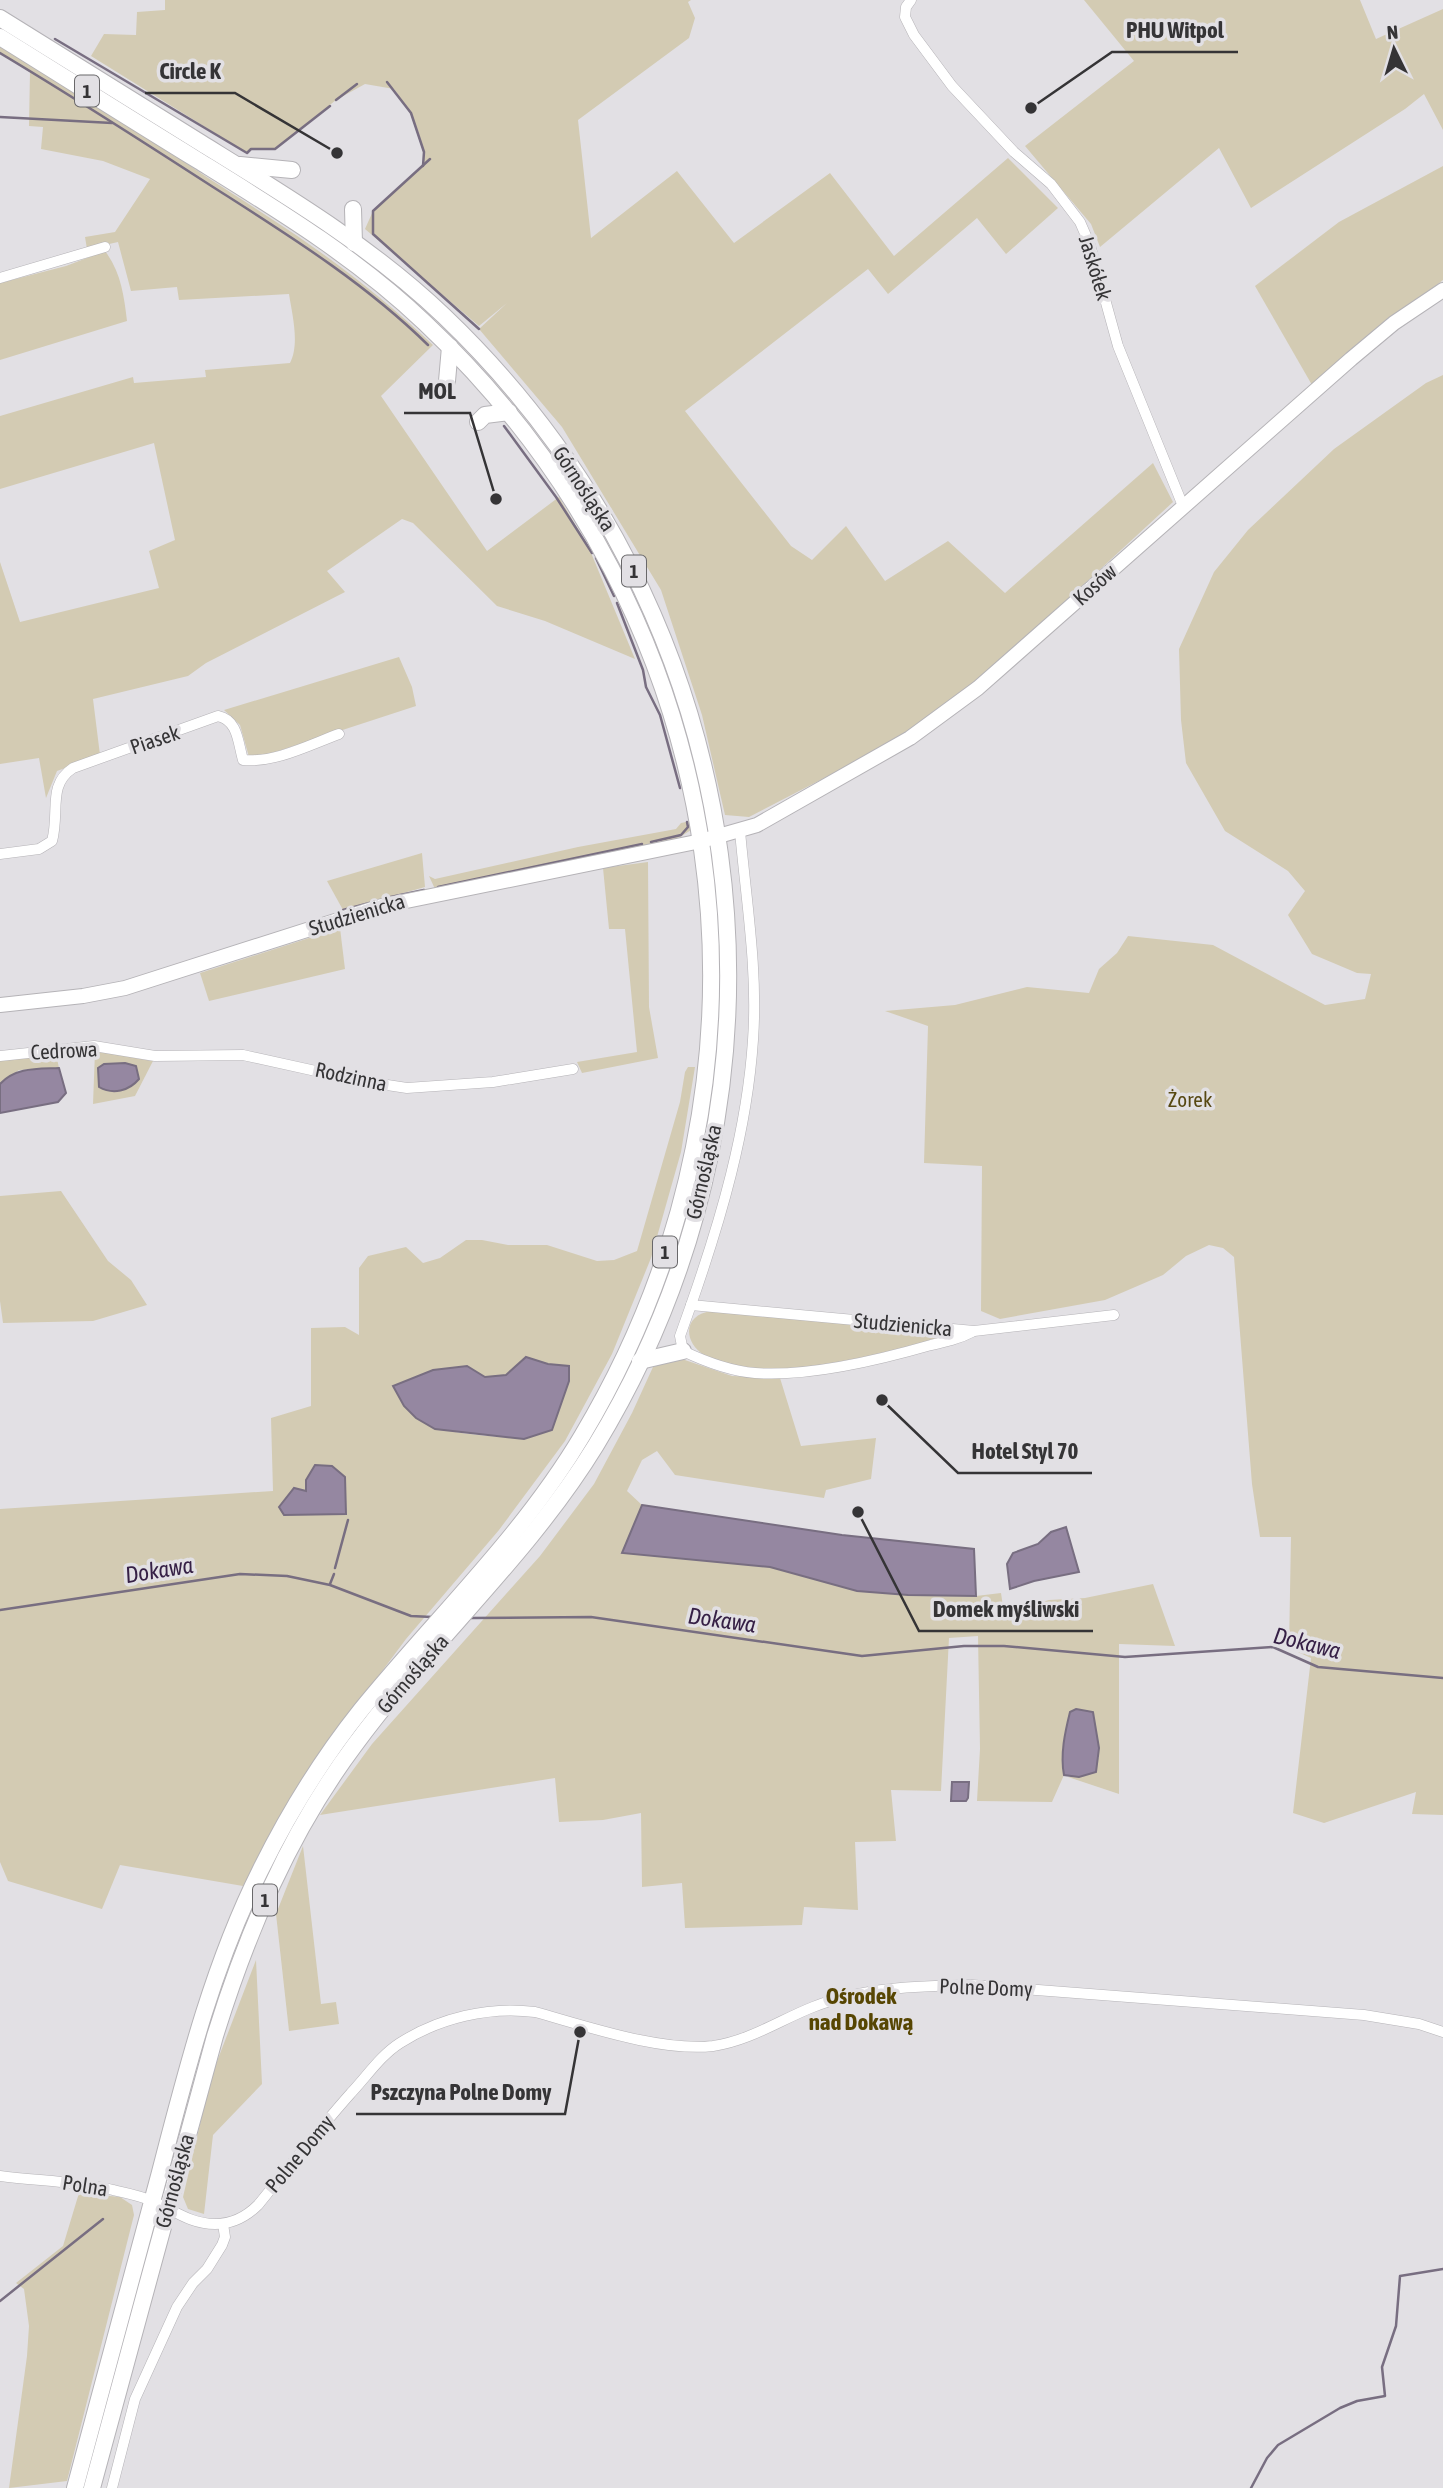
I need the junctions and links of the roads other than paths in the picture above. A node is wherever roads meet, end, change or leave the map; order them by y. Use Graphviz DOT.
graph roads {
  1 [pos="911,0"];
  2 [pos="0,18"];
  3 [pos="0,37"];
  4 [pos="237,165"];
  5 [pos="292,170"];
  6 [pos="353,209"];
  7 [pos="355,243"];
  8 [pos="105,247"];
  9 [pos="0,278"];
  10 [pos="1443,290"];
  11 [pos="450,347"];
  12 [pos="447,381"];
  13 [pos="509,412"];
  14 [pos="478,422"];
  15 [pos="1183,506"];
  16 [pos="338,734"];
  17 [pos="740,831"];
  18 [pos="718,836"];
  19 [pos="701,841"];
  20 [pos="0,854"];
  21 [pos="0,1005"];
  22 [pos="129,1052"];
  23 [pos="0,1056"];
  24 [pos="573,1069"];
  25 [pos="691,1305"];
  26 [pos="1114,1315"];
  27 [pos="974,1331"];
  28 [pos="683,1351"];
  29 [pos="640,1361"];
  30 [pos="1443,2032"];
  31 [pos="0,2176"];
  32 [pos="160,2204"];
  33 [pos="223,2224"];
  34 [pos="75,2488"];
  35 [pos="92,2488"];
  36 [pos="112,2488"];
  1 -- 15 [label="street, Jaskółek"];
  2 -- 4 [label="main road, Górnośląska / 1"];
  3 -- 11 [label="main road, Górnośląska / 1"];
  4 -- 5 [label="main road"];
  4 -- 7 [label="main road, Górnośląska / 1"];
  6 -- 7 [label="main road"];
  7 -- 18 [label="main road, Górnośląska / 1"];
  8 -- 9 [label="street"];
  10 -- 15 [label="street, Kosów"];
  11 -- 12 [label="main road"];
  11 -- 13 [label="main road, Górnośląska / 1"];
  13 -- 14 [label="main road"];
  13 -- 19 [label="main road, Górnośląska / 1"];
  15 -- 17 [label="street, Kosów"];
  16 -- 20 [label="street, Piasek"];
  17 -- 18 [label="street, Kosów"];
  17 -- 25 [label="street"];
  18 -- 19 [label="street, Studzienicka"];
  18 -- 29 [label="main road, Górnośląska / 1"];
  19 -- 21 [label="street, Studzienicka"];
  19 -- 32 [label="main road, Górnośląska / 1"];
  22 -- 23 [label="street, Cedrowa"];
  22 -- 24 [label="street, Rodzinna"];
  25 -- 27 [label="street, Studzienicka"];
  25 -- 28 [label="street"];
  26 -- 27 [label="street, Studzienicka"];
  27 -- 28 [label="street"];
  28 -- 29 [label="main road"];
  29 -- 32 [label="main road, Górnośląska / 1"];
  30 -- 33 [label="street, Polne Domy"];
  31 -- 32 [label="street, Polna"];
  32 -- 33 [label="street"];
  32 -- 34 [label="main road, Górnośląska / 1"];
  32 -- 35 [label="main road, Górnośląska / 1"];
  33 -- 36 [label="street"];
}
